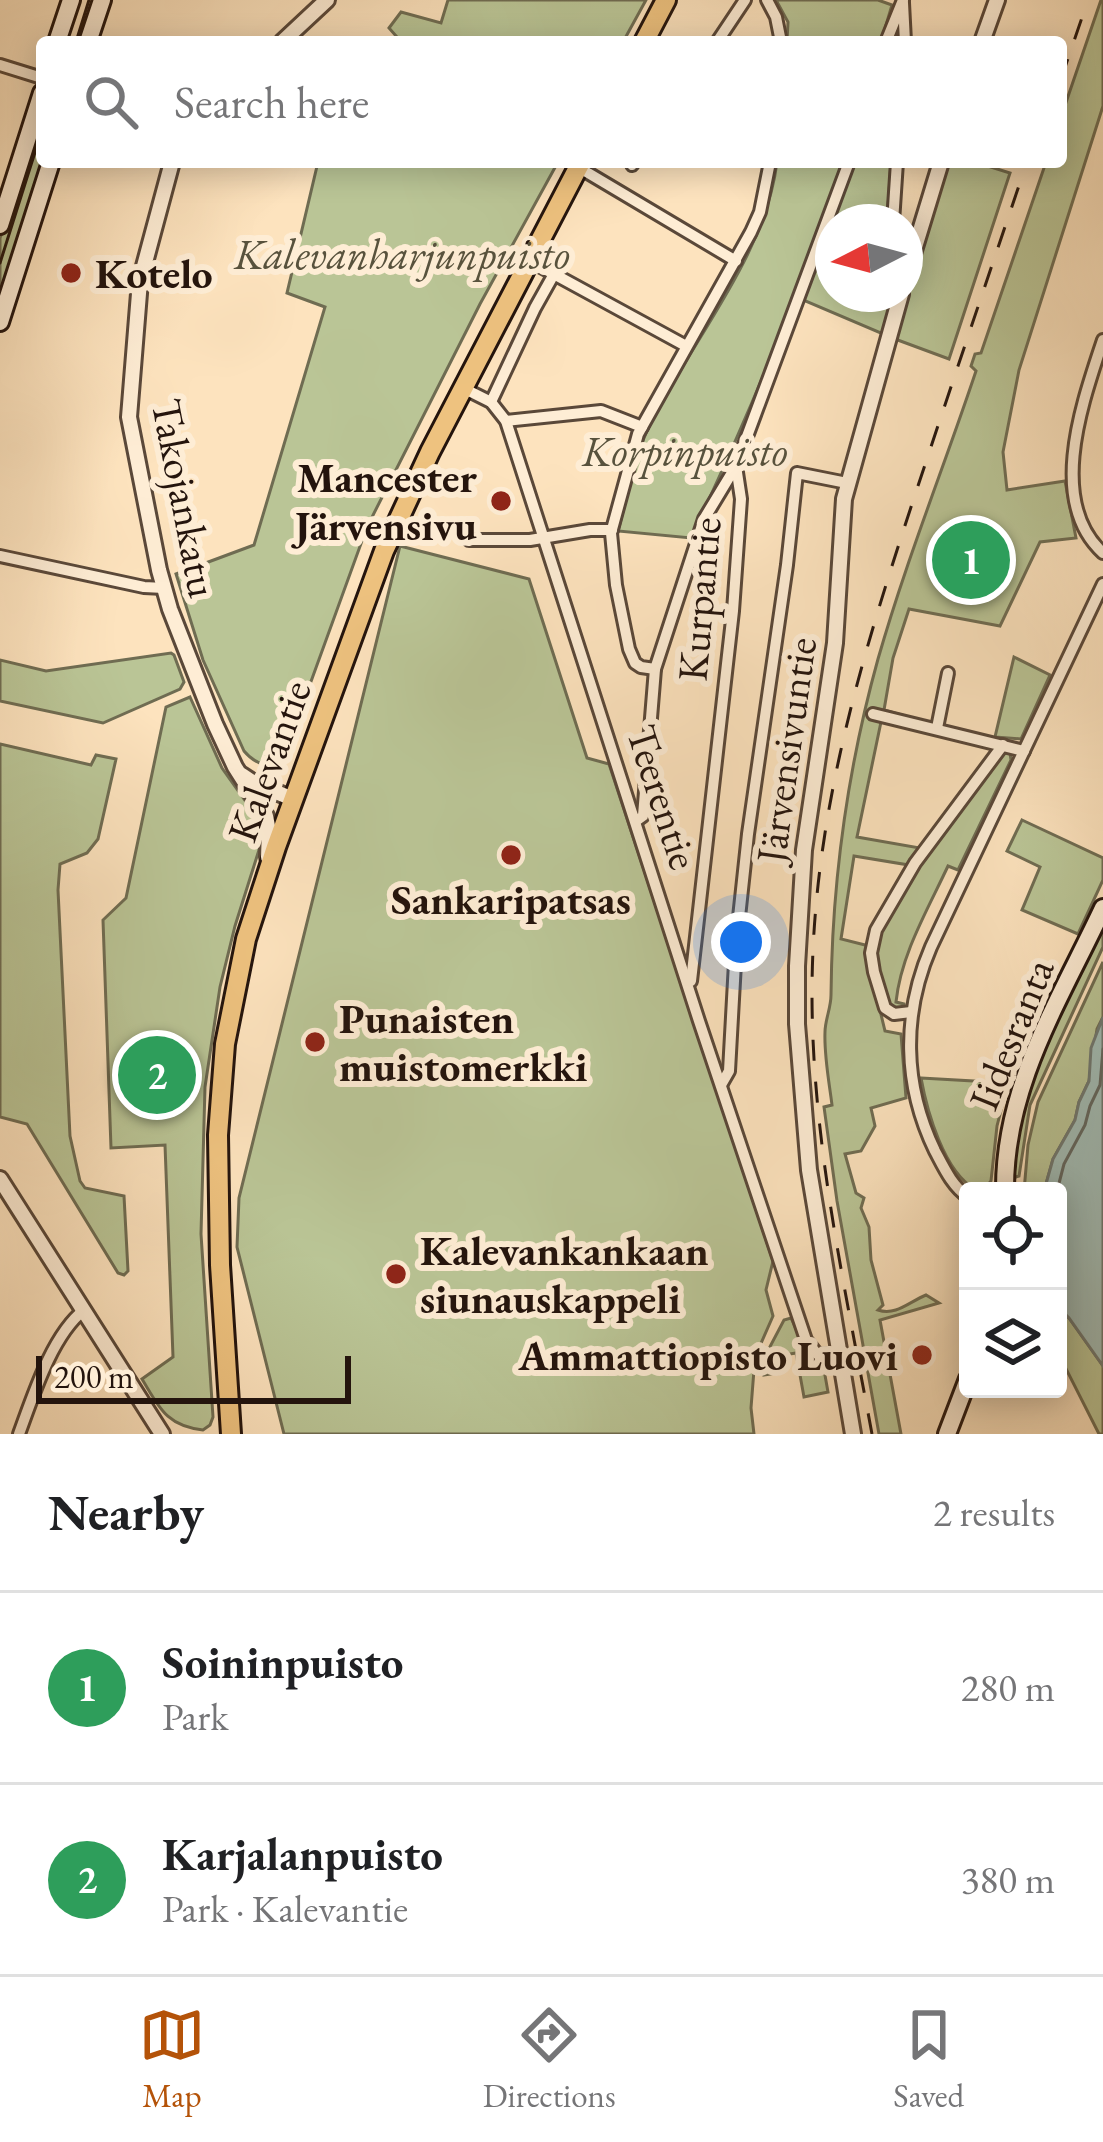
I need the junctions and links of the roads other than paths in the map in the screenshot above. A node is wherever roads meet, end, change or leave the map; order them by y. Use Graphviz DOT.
graph roads {
  1 [pos="71,0"];
  2 [pos="102,0"];
  3 [pos="326,0"];
  4 [pos="666,0"];
  5 [pos="746,0"];
  6 [pos="767,0"];
  7 [pos="903,0"];
  8 [pos="997,0"];
  9 [pos="60,36"];
  10 [pos="90,36"];
  11 [pos="288,36"];
  12 [pos="647,36"];
  13 [pos="721,36"];
  14 [pos="780,36"];
  15 [pos="888,36"];
  16 [pos="905,36"];
  17 [pos="984,36"];
  18 [pos="0,65"];
  19 [pos="36,76"];
  20 [pos="36,112"];
  21 [pos="49,168"];
  22 [pos="170,168"];
  23 [pos="578,168"];
  24 [pos="585,168"];
  25 [pos="769,168"];
  26 [pos="847,168"];
  27 [pos="897,168"];
  28 [pos="939,168"];
  29 [pos="894,204"];
  30 [pos="923,220"];
  31 [pos="0,225"];
  32 [pos="530,261"];
  33 [pos="736,261"];
  34 [pos="554,274"];
  35 [pos="897,312"];
  36 [pos="0,322"];
  37 [pos="1103,340"];
  38 [pos="686,346"];
  39 [pos="464,388"];
  40 [pos="490,402"];
  41 [pos="506,421"];
  42 [pos="642,427"];
  43 [pos="736,466"];
  44 [pos="847,483"];
  45 [pos="612,530"];
  46 [pos="544,539"];
  47 [pos="469,540"];
  48 [pos="1103,553"];
  49 [pos="0,556"];
  50 [pos="1103,584"];
  51 [pos="164,588"];
  52 [pos="655,669"];
  53 [pos="949,673"];
  54 [pos="872,714"];
  55 [pos="937,728"];
  56 [pos="1004,745"];
  57 [pos="1024,751"];
  58 [pos="235,766"];
  59 [pos="293,799"];
  60 [pos="636,821"];
  61 [pos="264,884"];
  62 [pos="1103,908"];
  63 [pos="690,989"];
  64 [pos="911,1012"];
  65 [pos="721,1084"];
  66 [pos="0,1179"];
  67 [pos="1004,1182"];
  68 [pos="959,1188"];
  69 [pos="84,1310"];
  70 [pos="842,1354"];
  71 [pos="960,1398"];
  72 [pos="20,1434"];
  73 [pos="162,1434"];
  74 [pos="231,1434"];
  75 [pos="853,1434"];
  76 [pos="946,1434"];
  1 -- 9 [label="main road"];
  2 -- 10 [label="main road"];
  3 -- 11 [label="street"];
  4 -- 12 [label="main road"];
  5 -- 13 [label="street"];
  6 -- 14 [label="street"];
  7 -- 15 [label="street"];
  7 -- 16 [label="street"];
  8 -- 17 [label="street"];
  18 -- 19 [label="street"];
  20 -- 31 [label="main road"];
  21 -- 36 [label="main road"];
  22 -- 51 [label="street, Takojankatu"];
  23 -- 32 [label="main road, Kalevantie"];
  24 -- 33 [label="street"];
  25 -- 33 [label="street"];
  26 -- 43 [label="street, Kurpantie"];
  27 -- 29 [label="street"];
  28 -- 30 [label="street"];
  32 -- 34 [label="street"];
  32 -- 39 [label="main road, Kalevantie"];
  33 -- 38 [label="street"];
  34 -- 38 [label="street"];
  34 -- 40 [label="street"];
  35 -- 44 [label="street, Järvensivuntie"];
  37 -- 48 [label="street"];
  38 -- 42 [label="street"];
  39 -- 40 [label="street, Teerentie"];
  39 -- 59 [label="main road, Kalevantie"];
  40 -- 41 [label="street, Teerentie"];
  41 -- 42 [label="street"];
  41 -- 46 [label="street, Teerentie"];
  42 -- 45 [label="street"];
  43 -- 52 [label="street"];
  43 -- 63 [label="street, Kurpantie"];
  44 -- 65 [label="street"];
  44 -- 70 [label="street, Järvensivuntie"];
  45 -- 46 [label="street"];
  45 -- 52 [label="street"];
  46 -- 47 [label="street"];
  46 -- 60 [label="street, Teerentie"];
  49 -- 51 [label="street"];
  50 -- 57 [label="street"];
  51 -- 58 [label="street, Takojankatu"];
  52 -- 60 [label="street"];
  53 -- 55 [label="street"];
  54 -- 55 [label="street"];
  55 -- 56 [label="street"];
  56 -- 57 [label="street"];
  56 -- 64 [label="street"];
  57 -- 64 [label="street"];
  58 -- 59 [label="street"];
  58 -- 61 [label="street, Takojankatu"];
  59 -- 61 [label="main road, Kalevantie"];
  60 -- 63 [label="street, Teerentie"];
  61 -- 74 [label="main road, Kalevantie"];
  62 -- 67 [label="main road, Iidesranta"];
  63 -- 65 [label="street, Teerentie"];
  64 -- 68 [label="street"];
  65 -- 70 [label="street, Teerentie"];
  66 -- 69 [label="street"];
  69 -- 72 [label="street"];
  69 -- 73 [label="street"];
  70 -- 75 [label="street, Järvensivuntie"];
  71 -- 76 [label="main road"];
}
